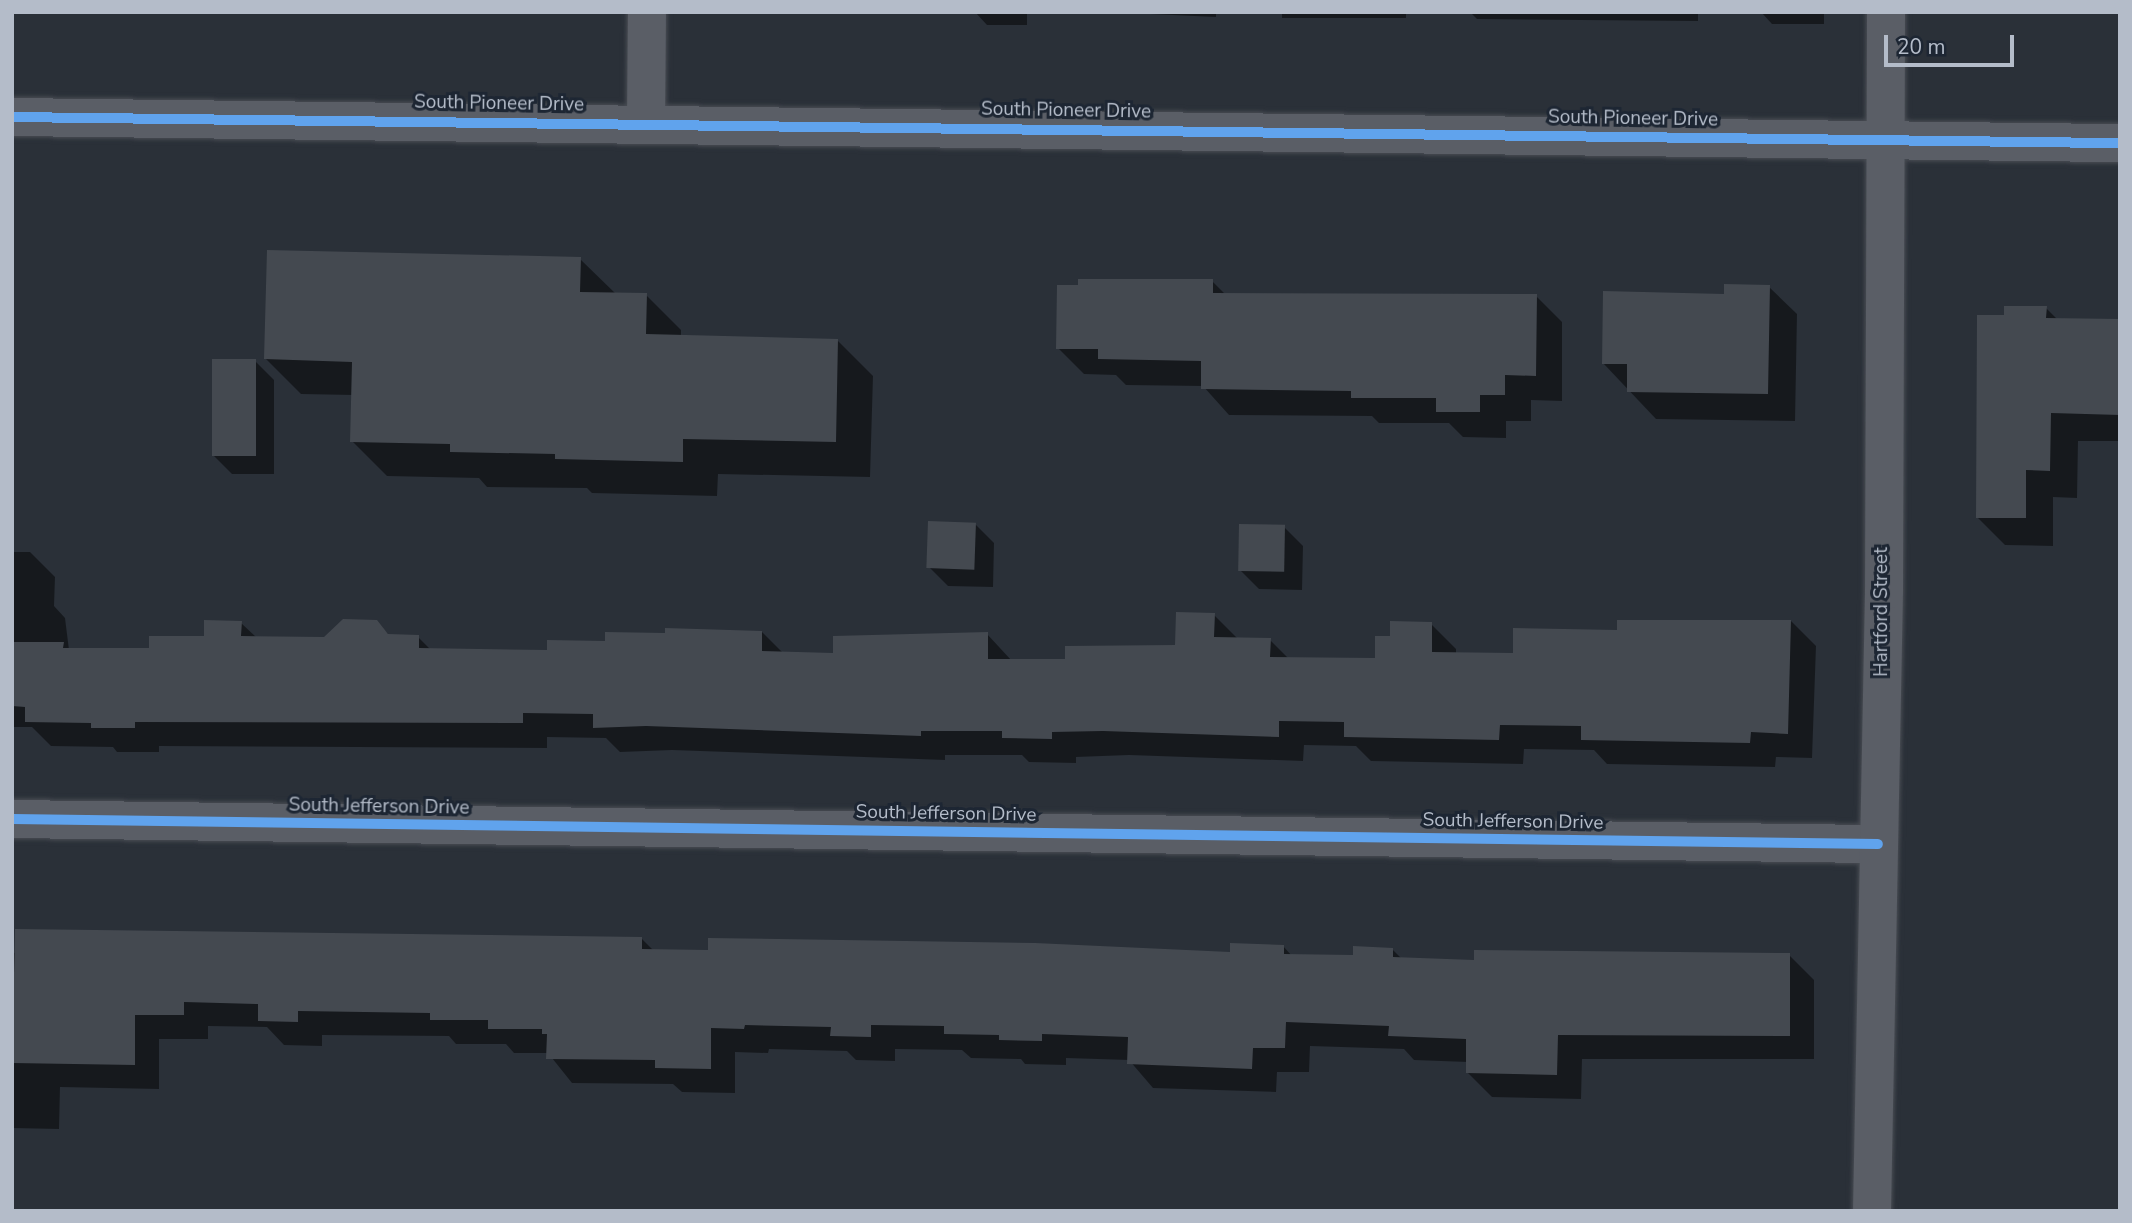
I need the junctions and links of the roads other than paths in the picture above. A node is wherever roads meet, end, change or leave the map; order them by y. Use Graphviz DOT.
graph roads {
  1 [pos="647,12"];
  2 [pos="1886,12"];
  3 [pos="12,117"];
  4 [pos="646,123"];
  5 [pos="1888,140"];
  6 [pos="2120,143"];
  7 [pos="12,819"];
  8 [pos="1878,844"];
  9 [pos="1872,1211"];
  1 -- 4 [label="street"];
  2 -- 5 [label="street, Hartford Street"];
  3 -- 4 [label="street, South Pioneer Drive"];
  4 -- 5 [label="street, South Pioneer Drive"];
  5 -- 6 [label="street, South Pioneer Drive"];
  5 -- 8 [label="street, Hartford Street"];
  7 -- 8 [label="street, South Jefferson Drive"];
  8 -- 9 [label="street, Hartford Street"];
}
